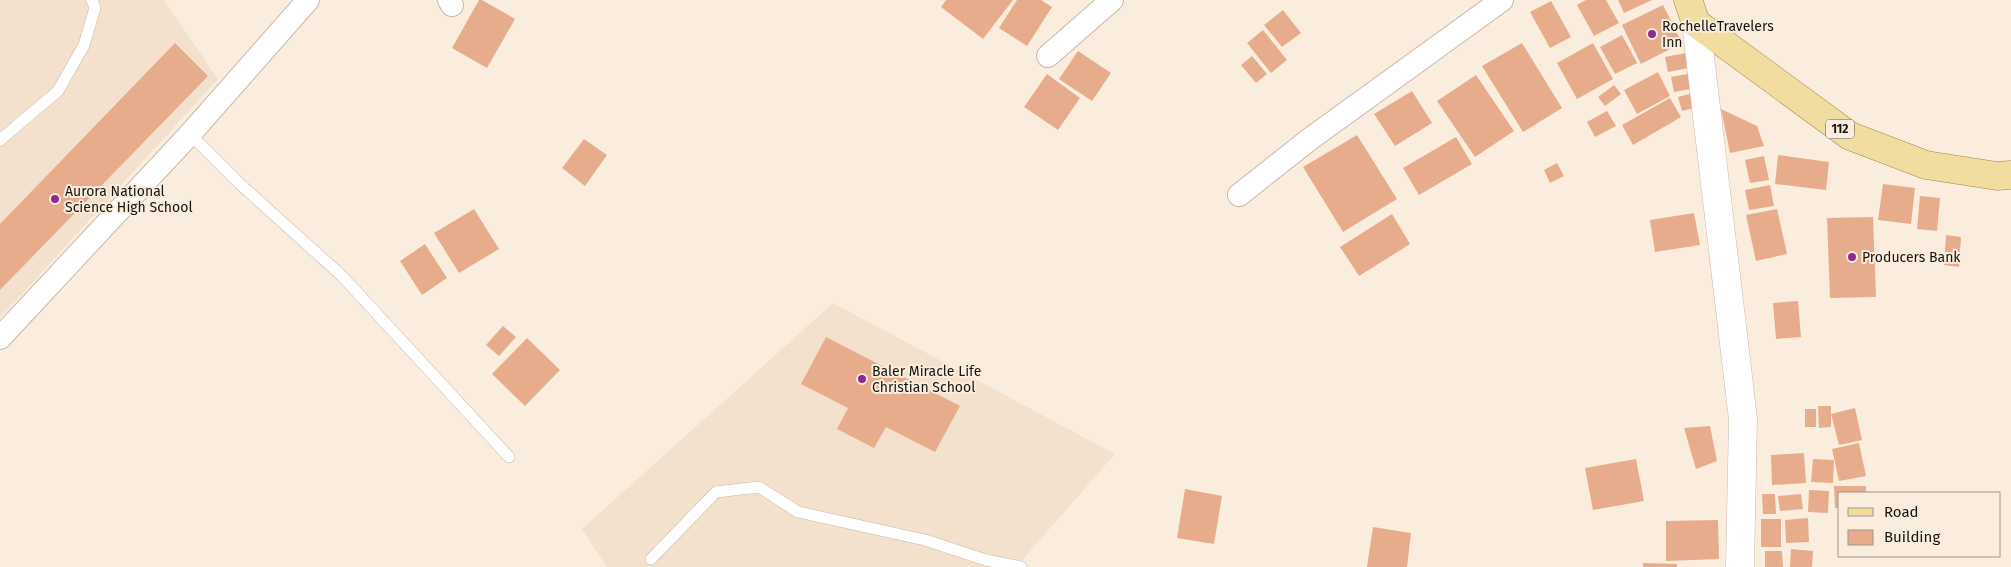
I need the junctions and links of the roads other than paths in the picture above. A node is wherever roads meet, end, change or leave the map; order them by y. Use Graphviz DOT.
graph roads {
  1 [pos="92,0"];
  2 [pos="308,0"];
  3 [pos="1112,0"];
  4 [pos="1502,0"];
  5 [pos="1692,11"];
  6 [pos="1048,56"];
  7 [pos="190,134"];
  8 [pos="0,140"];
  9 [pos="2011,175"];
  10 [pos="1239,195"];
  11 [pos="0,338"];
  12 [pos="509,457"];
  13 [pos="651,559"];
  14 [pos="1021,567"];
  15 [pos="1740,567"];
  1 -- 8 [label="lane"];
  2 -- 7 [label="street"];
  3 -- 6 [label="street"];
  4 -- 10 [label="street"];
  5 -- 9 [label="main road, 112"];
  5 -- 15 [label="street"];
  7 -- 11 [label="street"];
  7 -- 12 [label="lane"];
  13 -- 14 [label="lane"];
}
